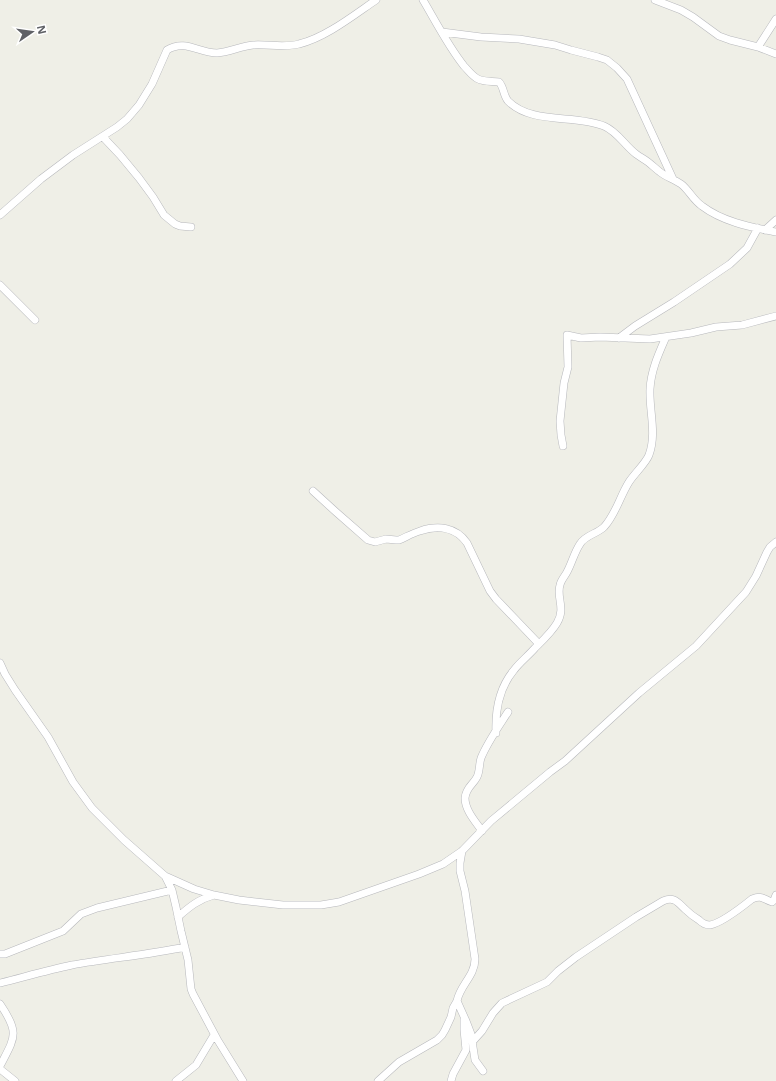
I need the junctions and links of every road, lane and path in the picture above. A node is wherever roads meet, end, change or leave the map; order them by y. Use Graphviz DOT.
graph roads {
  1 [pos="376,0"];
  2 [pos="423,0"];
  3 [pos="655,0"];
  4 [pos="776,19"];
  5 [pos="442,32"];
  6 [pos="758,47"];
  7 [pos="776,54"];
  8 [pos="102,137"];
  9 [pos="673,178"];
  10 [pos="1,212"];
  11 [pos="776,220"];
  12 [pos="191,228"];
  13 [pos="762,229"];
  14 [pos="776,232"];
  15 [pos="0,285"];
  16 [pos="776,316"];
  17 [pos="35,320"];
  18 [pos="666,337"];
  19 [pos="619,338"];
  20 [pos="562,446"];
  21 [pos="313,491"];
  22 [pos="776,542"];
  23 [pos="539,644"];
  24 [pos="0,663"];
  25 [pos="508,712"];
  26 [pos="496,733"];
  27 [pos="482,831"];
  28 [pos="462,852"];
  29 [pos="165,876"];
  30 [pos="172,890"];
  31 [pos="214,895"];
  32 [pos="776,895"];
  33 [pos="178,917"];
  34 [pos="185,947"];
  35 [pos="0,954"];
  36 [pos="0,983"];
  37 [pos="457,1001"];
  38 [pos="0,1004"];
  39 [pos="465,1017"];
  40 [pos="214,1035"];
  41 [pos="473,1041"];
  42 [pos="0,1066"];
  43 [pos="0,1069"];
  44 [pos="483,1071"];
  45 [pos="15,1081"];
  46 [pos="176,1081"];
  47 [pos="243,1081"];
  48 [pos="378,1081"];
  49 [pos="451,1081"];
  1 -- 8 [label="street"];
  2 -- 5 [label="street"];
  3 -- 6 [label="street"];
  4 -- 6 [label="street"];
  5 -- 9 [label="street"];
  5 -- 9 [label="street"];
  6 -- 7 [label="street"];
  8 -- 10 [label="street"];
  8 -- 12 [label="street"];
  9 -- 13 [label="street"];
  11 -- 13 [label="street"];
  13 -- 14 [label="street"];
  13 -- 19 [label="street"];
  15 -- 17 [label="street"];
  16 -- 18 [label="street"];
  18 -- 19 [label="street"];
  18 -- 23 [label="street"];
  19 -- 20 [label="street"];
  21 -- 23 [label="street"];
  22 -- 27 [label="street"];
  23 -- 26 [label="street"];
  24 -- 29 [label="street"];
  25 -- 26 [label="street"];
  26 -- 27 [label="street"];
  27 -- 28 [label="street"];
  28 -- 31 [label="street"];
  28 -- 37 [label="street"];
  29 -- 30 [label="street"];
  29 -- 31 [label="street"];
  30 -- 33 [label="street"];
  30 -- 35 [label="street"];
  31 -- 33 [label="street"];
  32 -- 41 [label="street"];
  33 -- 34 [label="street"];
  34 -- 36 [label="street"];
  34 -- 40 [label="street"];
  37 -- 39 [label="street"];
  37 -- 48 [label="street"];
  38 -- 42 [label="street"];
  39 -- 41 [label="street"];
  39 -- 49 [label="street"];
  40 -- 46 [label="street"];
  40 -- 47 [label="street"];
  41 -- 44 [label="street"];
  43 -- 45 [label="street"];
}
